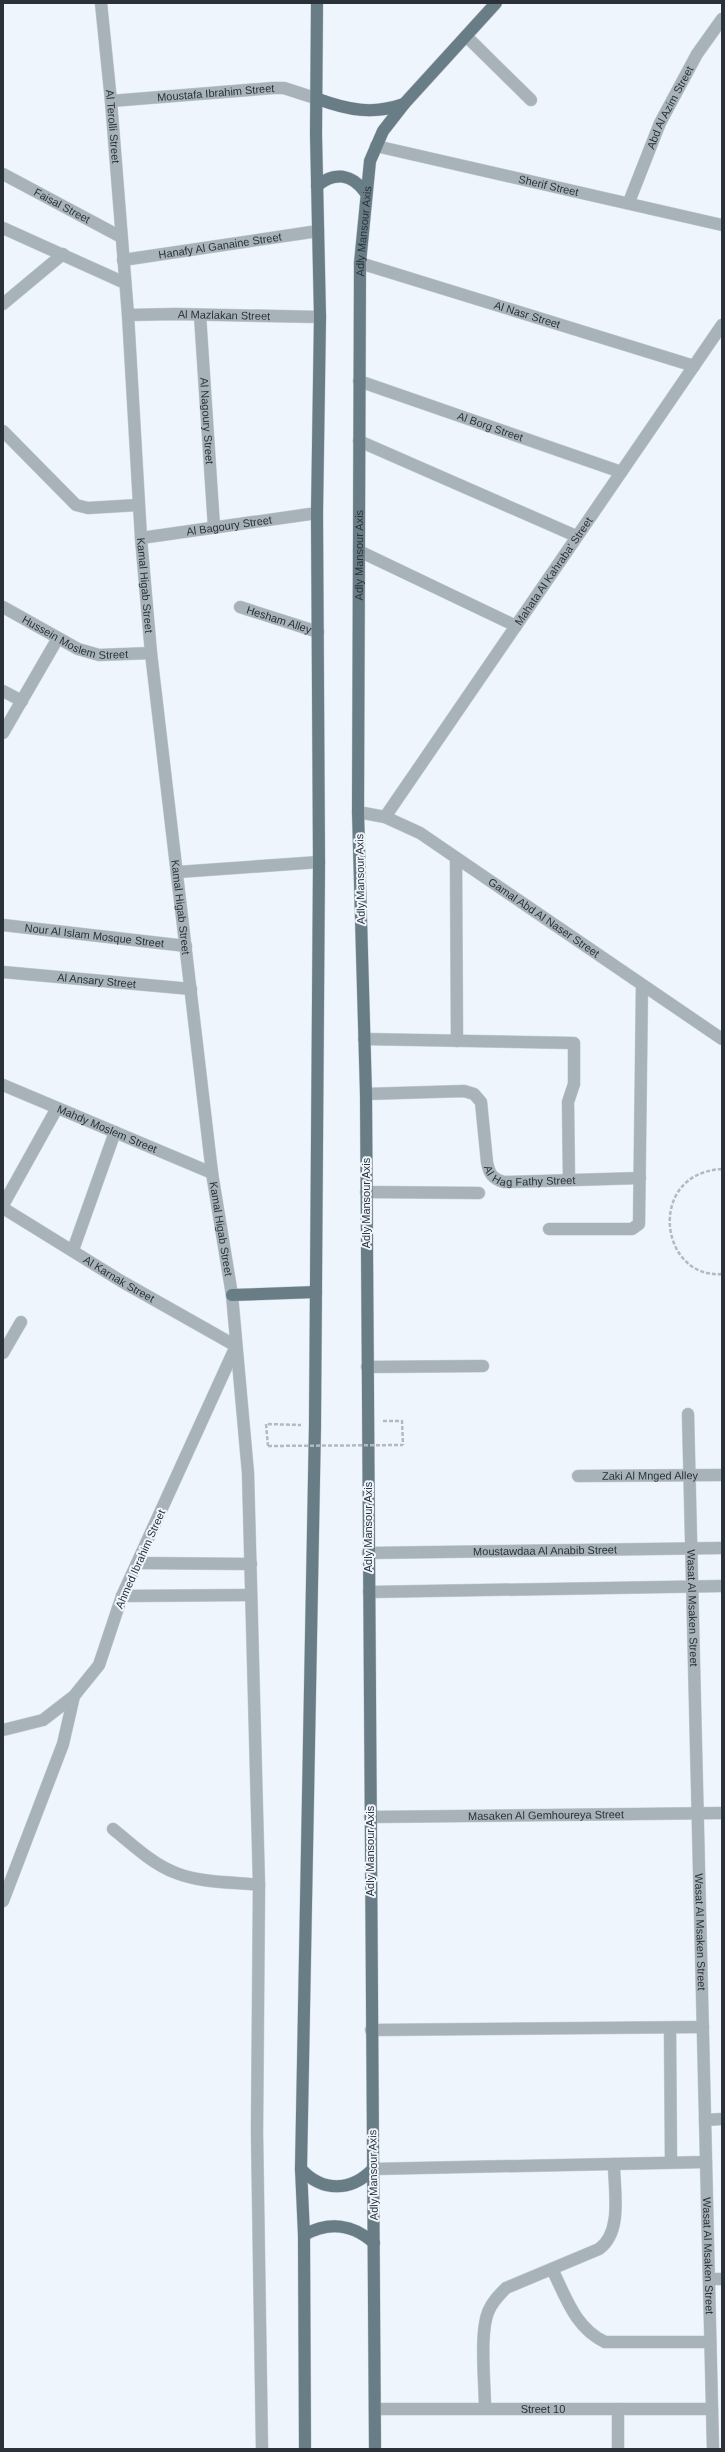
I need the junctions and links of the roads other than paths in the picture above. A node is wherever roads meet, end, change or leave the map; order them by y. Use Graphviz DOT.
graph roads {
  1 [pos="318,3"];
  2 [pos="496,3"];
  3 [pos="100,4"];
  4 [pos="722,19"];
  5 [pos="466,36"];
  6 [pos="318,99"];
  7 [pos="531,100"];
  8 [pos="111,101"];
  9 [pos="404,104"];
  10 [pos="376,146"];
  11 [pos="3,174"];
  12 [pos="317,186"];
  13 [pos="365,192"];
  14 [pos="629,202"];
  15 [pos="722,225"];
  16 [pos="3,228"];
  17 [pos="318,231"];
  18 [pos="121,237"];
  19 [pos="63,254"];
  20 [pos="122,255"];
  21 [pos="360,262"];
  22 [pos="125,283"];
  23 [pos="3,304"];
  24 [pos="128,315"];
  25 [pos="200,315"];
  26 [pos="320,317"];
  27 [pos="722,325"];
  28 [pos="694,366"];
  29 [pos="359,381"];
  30 [pos="3,430"];
  31 [pos="359,441"];
  32 [pos="621,472"];
  33 [pos="138,505"];
  34 [pos="317,513"];
  35 [pos="214,527"];
  36 [pos="576,536"];
  37 [pos="141,538"];
  38 [pos="359,551"];
  39 [pos="3,607"];
  40 [pos="240,607"];
  41 [pos="516,626"];
  42 [pos="318,632"];
  43 [pos="58,638"];
  44 [pos="151,653"];
  45 [pos="3,690"];
  46 [pos="22,701"];
  47 [pos="3,733"];
  48 [pos="358,812"];
  49 [pos="385,817"];
  50 [pos="456,859"];
  51 [pos="319,862"];
  52 [pos="178,872"];
  53 [pos="3,925"];
  54 [pos="186,946"];
  55 [pos="3,972"];
  56 [pos="642,985"];
  57 [pos="191,989"];
  58 [pos="364,1039"];
  59 [pos="722,1039"];
  60 [pos="456,1041"];
  61 [pos="3,1085"];
  62 [pos="366,1094"];
  63 [pos="57,1108"];
  64 [pos="115,1132"];
  65 [pos="212,1173"];
  66 [pos="640,1178"];
  67 [pos="569,1180"];
  68 [pos="366,1192"];
  69 [pos="480,1193"];
  70 [pos="3,1206"];
  71 [pos="549,1229"];
  72 [pos="72,1250"];
  73 [pos="316,1292"];
  74 [pos="232,1295"];
  75 [pos="20,1322"];
  76 [pos="236,1346"];
  77 [pos="3,1353"];
  78 [pos="483,1366"];
  79 [pos="367,1367"];
  80 [pos="688,1414"];
  81 [pos="689,1475"];
  82 [pos="722,1475"];
  83 [pos="578,1476"];
  84 [pos="722,1548"];
  85 [pos="691,1549"];
  86 [pos="368,1553"];
  87 [pos="139,1563"];
  88 [pos="252,1564"];
  89 [pos="692,1586"];
  90 [pos="722,1586"];
  91 [pos="369,1592"];
  92 [pos="122,1596"];
  93 [pos="251,1596"];
  94 [pos="74,1696"];
  95 [pos="3,1730"];
  96 [pos="722,1813"];
  97 [pos="697,1814"];
  98 [pos="370,1817"];
  99 [pos="113,1829"];
  100 [pos="259,1885"];
  101 [pos="3,1901"];
  102 [pos="670,2028"];
  103 [pos="703,2028"];
  104 [pos="371,2030"];
  105 [pos="722,2119"];
  106 [pos="705,2120"];
  107 [pos="671,2162"];
  108 [pos="706,2162"];
  109 [pos="614,2164"];
  110 [pos="301,2169"];
  111 [pos="373,2170"];
  112 [pos="304,2235"];
  113 [pos="374,2243"];
  114 [pos="552,2269"];
  115 [pos="709,2279"];
  116 [pos="722,2279"];
  117 [pos="710,2342"];
  118 [pos="485,2408"];
  119 [pos="375,2409"];
  120 [pos="618,2409"];
  121 [pos="712,2409"];
  122 [pos="262,2449"];
  123 [pos="305,2449"];
  124 [pos="375,2449"];
  125 [pos="618,2449"];
  126 [pos="713,2449"];
  1 -- 6 [label="main road"];
  2 -- 5 [label="main road, Adly Mansour Axis"];
  3 -- 8 [label="street, Al Terolli Street"];
  4 -- 14 [label="street, Abd Al Azim Street"];
  5 -- 7 [label="street"];
  5 -- 9 [label="main road, Adly Mansour Axis"];
  6 -- 8 [label="street, Moustafa Ibrahim Street"];
  6 -- 9 [label="main road"];
  6 -- 12 [label="main road"];
  8 -- 18 [label="street, Al Terolli Street"];
  9 -- 10 [label="main road, Adly Mansour Axis"];
  10 -- 13 [label="main road, Adly Mansour Axis"];
  10 -- 14 [label="street, Sherif Street"];
  11 -- 18 [label="street, Faisal Street"];
  12 -- 13 [label="main road"];
  12 -- 17 [label="main road"];
  13 -- 21 [label="main road, Adly Mansour Axis"];
  14 -- 15 [label="street, Sherif Street"];
  16 -- 19 [label="street"];
  17 -- 20 [label="street, Hanafy Al Ganaine Street"];
  17 -- 26 [label="main road"];
  18 -- 20 [label="street, Al Terolli Street"];
  19 -- 22 [label="street"];
  19 -- 23 [label="street"];
  20 -- 22 [label="street, Kamal Higab Street"];
  21 -- 28 [label="street, Al Nasr Street"];
  21 -- 29 [label="main road, Adly Mansour Axis"];
  22 -- 24 [label="street, Kamal Higab Street"];
  24 -- 25 [label="street, Al Mazlakan Street"];
  24 -- 33 [label="street, Kamal Higab Street"];
  25 -- 26 [label="street, Al Mazlakan Street"];
  25 -- 35 [label="street, Al Nagoury Street"];
  26 -- 34 [label="main road"];
  27 -- 28 [label="street, Mahata Al Kahraba' Street"];
  28 -- 32 [label="street, Mahata Al Kahraba' Street"];
  29 -- 31 [label="main road, Adly Mansour Axis"];
  29 -- 32 [label="street, Al Borg Street"];
  30 -- 33 [label="street"];
  31 -- 36 [label="street"];
  31 -- 38 [label="main road, Adly Mansour Axis"];
  32 -- 36 [label="street, Mahata Al Kahraba' Street"];
  33 -- 37 [label="street, Kamal Higab Street"];
  34 -- 35 [label="street, Al Bagoury Street"];
  34 -- 42 [label="main road"];
  35 -- 37 [label="street, Al Bagoury Street"];
  36 -- 41 [label="street, Mahata Al Kahraba' Street"];
  37 -- 44 [label="street, Kamal Higab Street"];
  38 -- 41 [label="street"];
  38 -- 48 [label="main road, Adly Mansour Axis"];
  39 -- 43 [label="street, Hussein Moslem Street"];
  40 -- 42 [label="street, Hesham Alley"];
  41 -- 49 [label="street, Mahata Al Kahraba' Street"];
  42 -- 51 [label="main road"];
  43 -- 44 [label="street, Hussein Moslem Street"];
  43 -- 46 [label="street"];
  44 -- 52 [label="street, Kamal Higab Street"];
  45 -- 46 [label="street"];
  46 -- 47 [label="street"];
  48 -- 49 [label="street, Gamal Abd Al Naser Street"];
  48 -- 58 [label="main road, Adly Mansour Axis"];
  49 -- 50 [label="street, Gamal Abd Al Naser Street"];
  50 -- 56 [label="street, Gamal Abd Al Naser Street"];
  50 -- 60 [label="street"];
  51 -- 52 [label="street"];
  51 -- 73 [label="main road"];
  52 -- 54 [label="street, Kamal Higab Street"];
  53 -- 54 [label="street, Nour Al Islam Mosque Street"];
  54 -- 57 [label="street, Kamal Higab Street"];
  55 -- 57 [label="street, Al Ansary Street"];
  56 -- 59 [label="street, Gamal Abd Al Naser Street"];
  56 -- 66 [label="street"];
  57 -- 65 [label="street, Kamal Higab Street"];
  58 -- 60 [label="street"];
  58 -- 62 [label="main road, Adly Mansour Axis"];
  60 -- 67 [label="street"];
  61 -- 63 [label="street, Mahdy Moslem Street"];
  62 -- 67 [label="street, Al Hag Fathy Street"];
  62 -- 68 [label="main road, Adly Mansour Axis"];
  63 -- 64 [label="street, Mahdy Moslem Street"];
  63 -- 70 [label="street"];
  64 -- 65 [label="street, Mahdy Moslem Street"];
  64 -- 72 [label="street"];
  65 -- 74 [label="street, Kamal Higab Street"];
  66 -- 67 [label="street, Al Hag Fathy Street"];
  66 -- 71 [label="street"];
  68 -- 69 [label="street"];
  68 -- 79 [label="main road, Adly Mansour Axis"];
  70 -- 72 [label="street, Al Karnak Street"];
  72 -- 76 [label="street, Al Karnak Street"];
  73 -- 74 [label="main road"];
  73 -- 110 [label="main road"];
  74 -- 76 [label="street, Kamal Higab Street"];
  75 -- 77 [label="street"];
  76 -- 87 [label="street, Ahmed Ibrahim Street"];
  76 -- 88 [label="street, Kamal Higab Street"];
  78 -- 79 [label="street"];
  79 -- 86 [label="main road, Adly Mansour Axis"];
  80 -- 81 [label="street, Wasat Al Msaken Street"];
  81 -- 82 [label="street, Zaki Al Mnged Alley"];
  81 -- 83 [label="street, Zaki Al Mnged Alley"];
  81 -- 85 [label="street, Wasat Al Msaken Street"];
  84 -- 85 [label="street, Moustawdaa Al Anabib Street"];
  85 -- 86 [label="street, Moustawdaa Al Anabib Street"];
  85 -- 89 [label="street, Wasat Al Msaken Street"];
  86 -- 91 [label="main road, Adly Mansour Axis"];
  87 -- 88 [label="street"];
  87 -- 92 [label="street, Ahmed Ibrahim Street"];
  88 -- 93 [label="street, Kamal Higab Street"];
  89 -- 90 [label="street"];
  89 -- 91 [label="street"];
  89 -- 97 [label="street, Wasat Al Msaken Street"];
  91 -- 98 [label="main road, Adly Mansour Axis"];
  92 -- 93 [label="street"];
  92 -- 94 [label="street, Ahmed Ibrahim Street"];
  93 -- 100 [label="street, Kamal Higab Street"];
  94 -- 95 [label="street, Ahmed Ibrahim Street"];
  94 -- 101 [label="street"];
  96 -- 97 [label="street, Masaken Al Gemhoureya Street"];
  97 -- 98 [label="street, Masaken Al Gemhoureya Street"];
  97 -- 103 [label="street, Wasat Al Msaken Street"];
  98 -- 104 [label="main road, Adly Mansour Axis"];
  99 -- 100 [label="street"];
  100 -- 122 [label="street, Kamal Higab Street"];
  102 -- 103 [label="street"];
  102 -- 104 [label="street"];
  102 -- 107 [label="street"];
  103 -- 106 [label="street, Wasat Al Msaken Street"];
  104 -- 111 [label="main road, Adly Mansour Axis"];
  105 -- 106 [label="street"];
  106 -- 108 [label="street, Wasat Al Msaken Street"];
  107 -- 108 [label="street"];
  107 -- 109 [label="street"];
  108 -- 115 [label="street, Wasat Al Msaken Street"];
  109 -- 111 [label="street"];
  109 -- 114 [label="street"];
  110 -- 111 [label="main road"];
  110 -- 112 [label="main road"];
  111 -- 113 [label="main road, Adly Mansour Axis"];
  112 -- 113 [label="main road"];
  112 -- 123 [label="main road"];
  113 -- 119 [label="main road, Adly Mansour Axis"];
  114 -- 117 [label="street"];
  114 -- 118 [label="street"];
  115 -- 116 [label="street"];
  115 -- 117 [label="street, Wasat Al Msaken Street"];
  117 -- 121 [label="street, Wasat Al Msaken Street"];
  118 -- 119 [label="street, Street 10"];
  118 -- 120 [label="street, Street 10"];
  119 -- 124 [label="main road, Adly Mansour Axis"];
  120 -- 121 [label="street, Street 10"];
  120 -- 125 [label="street"];
  121 -- 126 [label="street, Wasat Al Msaken Street"];
}
